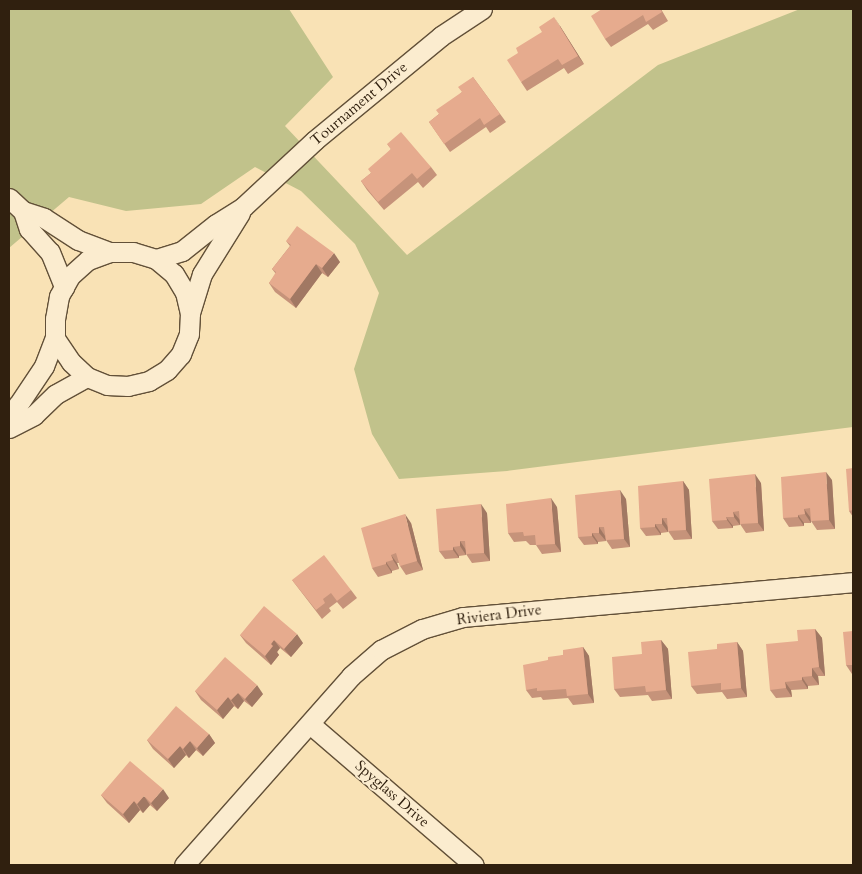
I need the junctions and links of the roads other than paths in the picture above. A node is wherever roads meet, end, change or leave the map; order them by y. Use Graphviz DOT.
graph roads {
  1 [pos="482,9"];
  2 [pos="9,198"];
  3 [pos="243,208"];
  4 [pos="23,211"];
  5 [pos="110,252"];
  6 [pos="156,259"];
  7 [pos="64,287"];
  8 [pos="190,313"];
  9 [pos="55,338"];
  10 [pos="87,377"];
  11 [pos="9,427"];
  12 [pos="853,582"];
  13 [pos="310,724"];
  14 [pos="184,865"];
  15 [pos="474,865"];
  1 -- 3 [label="street, Tournament Drive"];
  2 -- 4 [label="street"];
  3 -- 6 [label="street, Tournament Drive"];
  3 -- 8 [label="street, Tournament Drive"];
  4 -- 5 [label="street"];
  4 -- 7 [label="street"];
  5 -- 6 [label="street"];
  5 -- 7 [label="street"];
  6 -- 8 [label="street"];
  7 -- 9 [label="street"];
  8 -- 10 [label="street"];
  9 -- 10 [label="street"];
  9 -- 11 [label="street"];
  10 -- 11 [label="street"];
  12 -- 13 [label="street, Riviera Drive"];
  13 -- 14 [label="street, Riviera Drive"];
  13 -- 15 [label="street, Spyglass Drive"];
}
